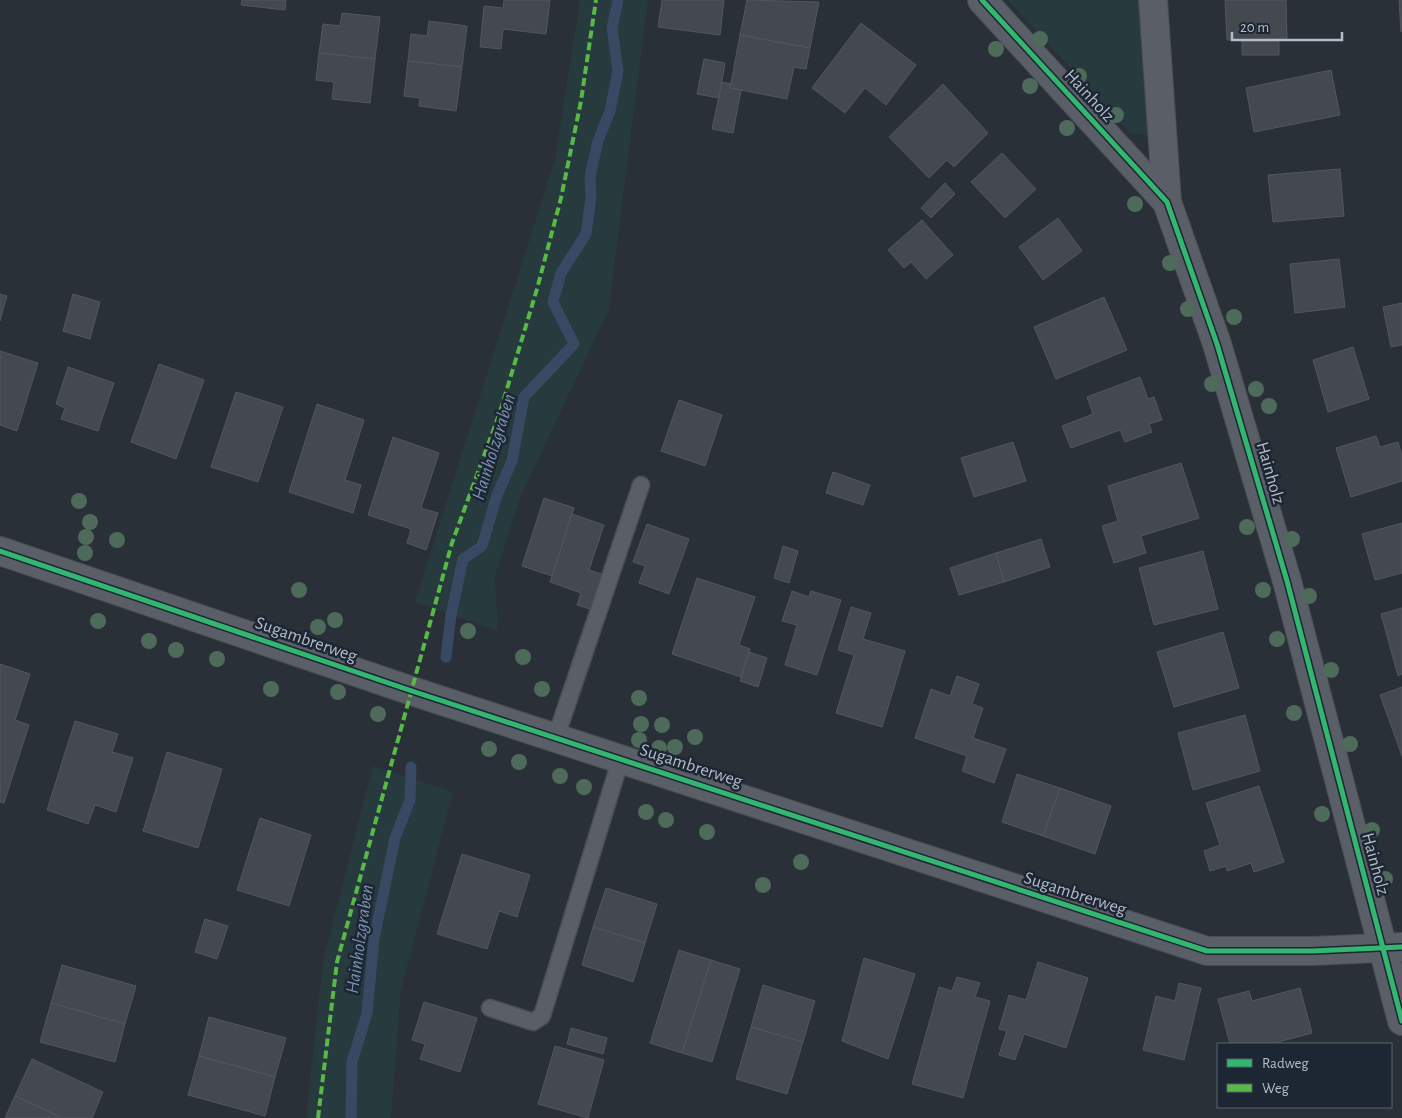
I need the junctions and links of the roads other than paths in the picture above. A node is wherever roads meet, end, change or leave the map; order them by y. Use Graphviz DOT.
graph roads {
  1 [pos="982,0"];
  2 [pos="1153,0"];
  3 [pos="1168,202"];
  4 [pos="641,485"];
  5 [pos="0,551"];
  6 [pos="556,737"];
  7 [pos="621,758"];
  8 [pos="1392,947"];
  9 [pos="490,1008"];
  10 [pos="1402,1021"];
  1 -- 3 [label="street, Hainholz"];
  2 -- 3 [label="street, Hainholz"];
  3 -- 8 [label="street, Hainholz"];
  4 -- 6 [label="lane"];
  5 -- 6 [label="street, Sugambrerweg"];
  6 -- 7 [label="street, Sugambrerweg"];
  7 -- 8 [label="street, Sugambrerweg"];
  7 -- 9 [label="lane"];
  8 -- 10 [label="street, Hainholz"];
}
